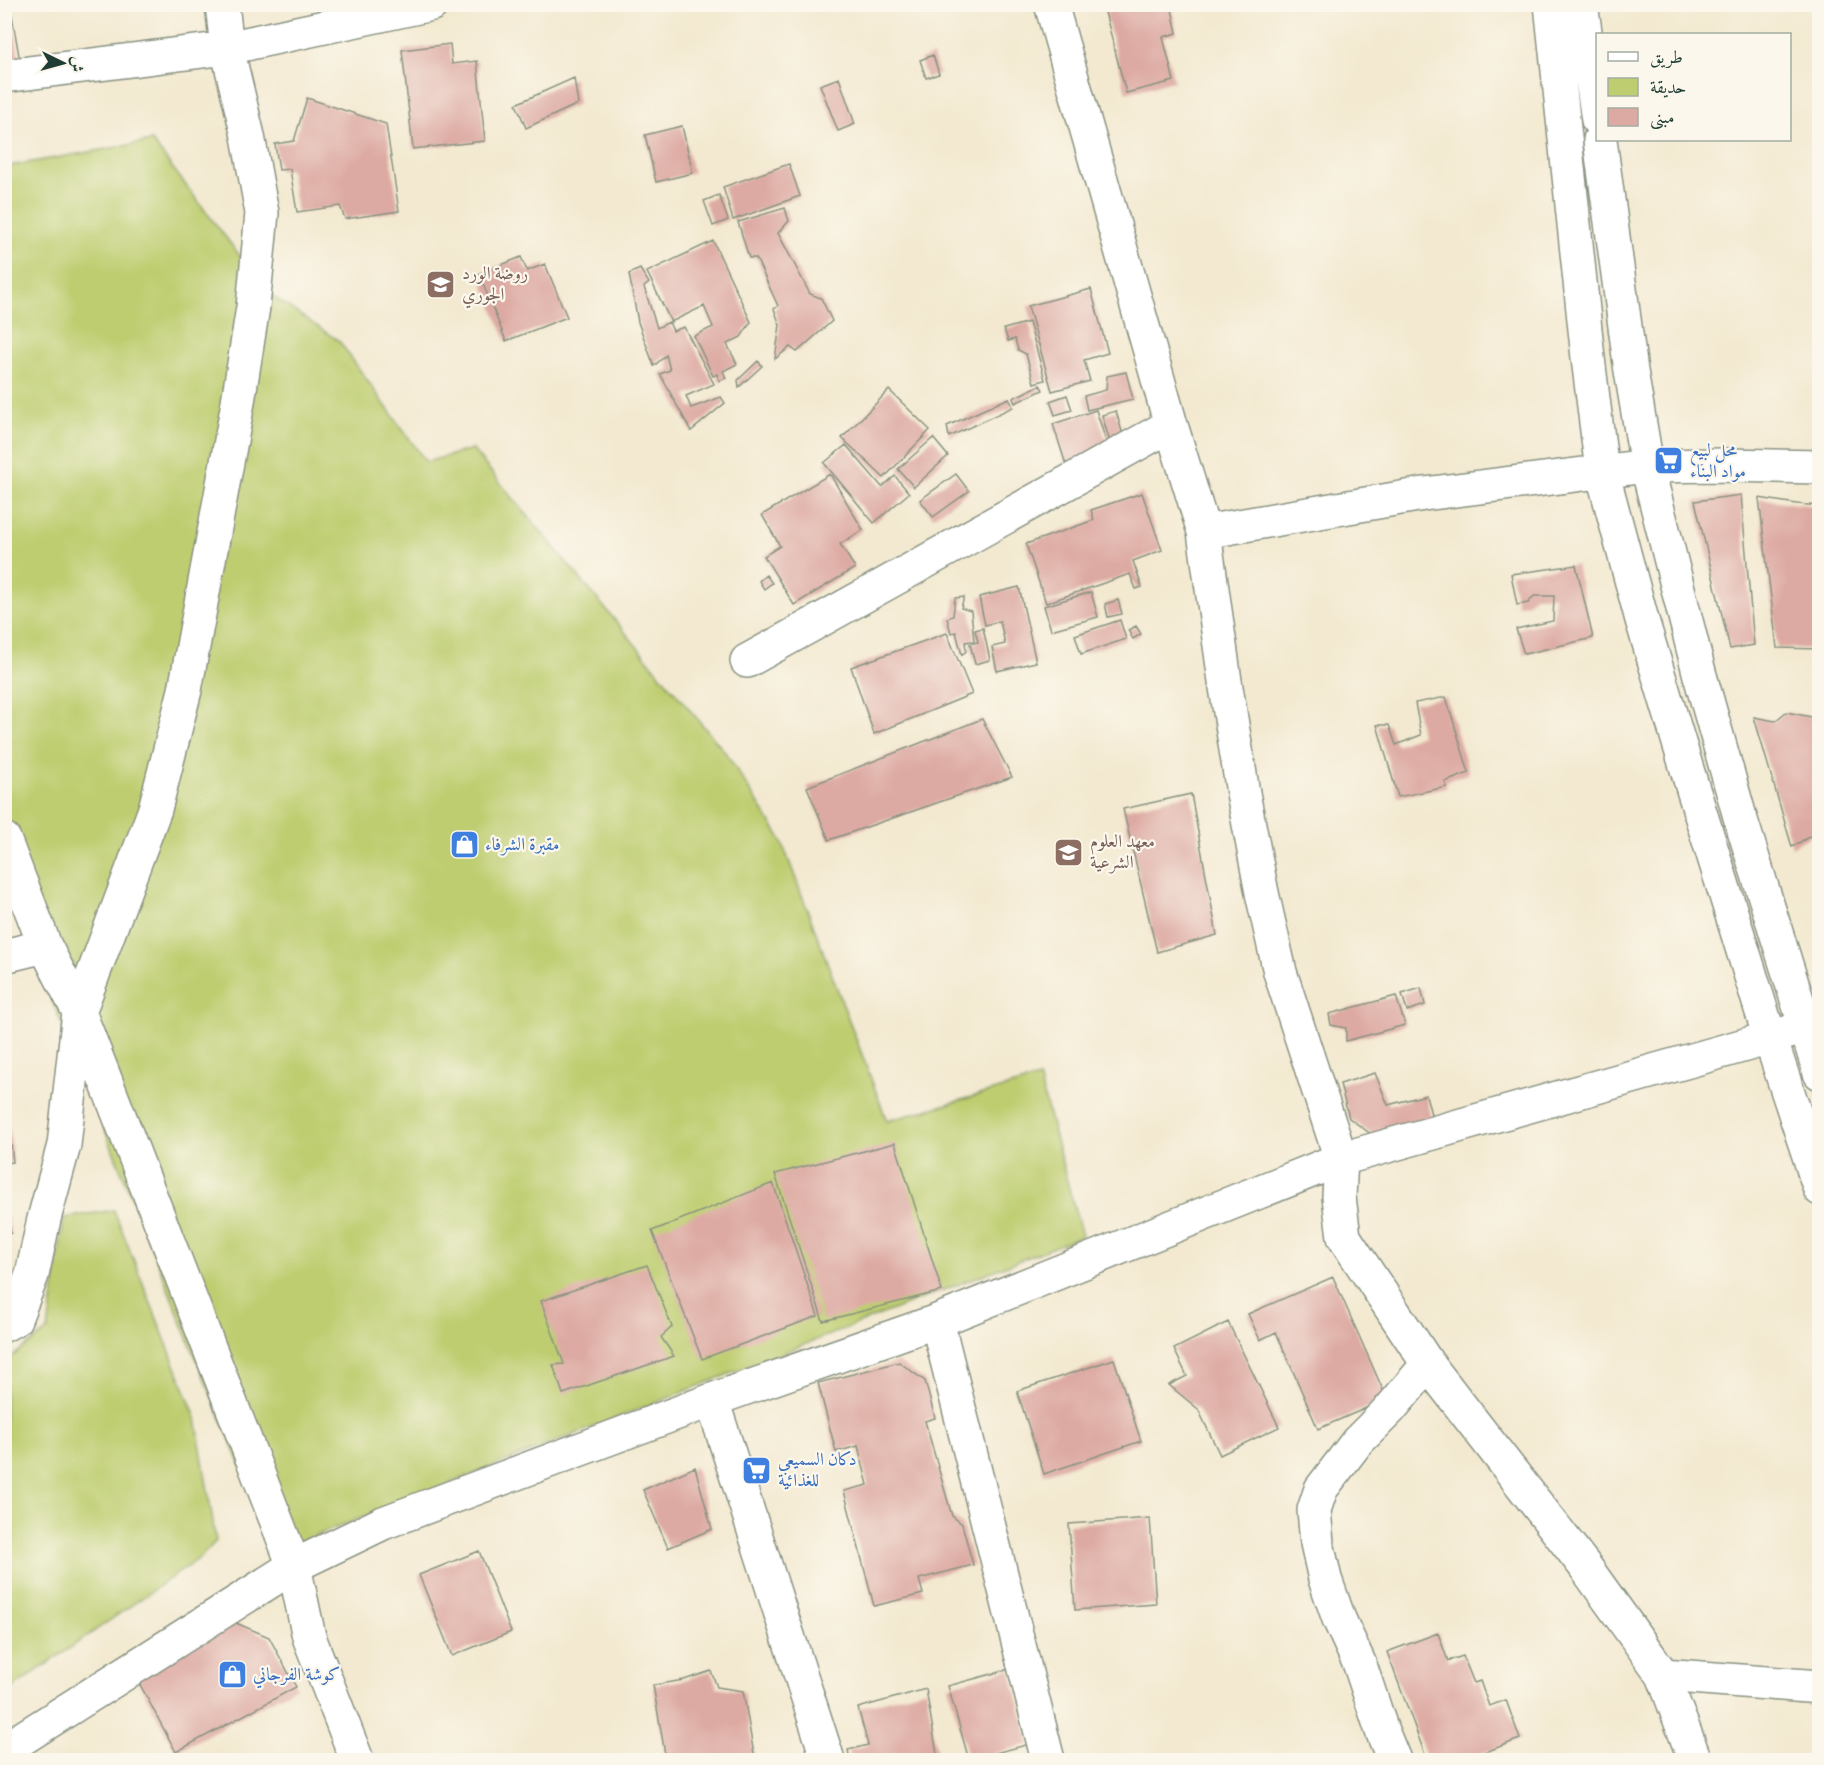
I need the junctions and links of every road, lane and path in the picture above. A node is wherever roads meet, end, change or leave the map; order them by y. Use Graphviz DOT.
graph roads {
  1 [pos="222,4"];
  2 [pos="432,4"];
  3 [pos="1052,4"];
  4 [pos="1551,4"];
  5 [pos="1581,4"];
  6 [pos="227,48"];
  7 [pos="4,76"];
  8 [pos="1596,106"];
  9 [pos="1600,141"];
  10 [pos="1171,424"];
  11 [pos="1647,466"];
  12 [pos="1820,467"];
  13 [pos="1602,471"];
  14 [pos="1204,532"];
  15 [pos="747,661"];
  16 [pos="4,839"];
  17 [pos="45,946"];
  18 [pos="4,956"];
  19 [pos="79,1012"];
  20 [pos="1805,1027"];
  21 [pos="1770,1038"];
  22 [pos="1820,1073"];
  23 [pos="1341,1159"];
  24 [pos="1820,1189"];
  25 [pos="937,1322"];
  26 [pos="4,1325"];
  27 [pos="1428,1364"];
  28 [pos="711,1400"];
  29 [pos="294,1566"];
  30 [pos="1663,1676"];
  31 [pos="1820,1687"];
  32 [pos="18,1750"];
  33 [pos="357,1761"];
  34 [pos="828,1761"];
  35 [pos="1048,1761"];
  36 [pos="1394,1761"];
  37 [pos="1695,1761"];
  1 -- 6 [label="street"];
  2 -- 6 [label="street"];
  3 -- 10 [label="street"];
  4 -- 13 [label="street"];
  5 -- 8 [label="street"];
  6 -- 7 [label="street"];
  6 -- 19 [label="street"];
  9 -- 11 [label="street"];
  10 -- 14 [label="street"];
  10 -- 15 [label="street"];
  11 -- 12 [label="street"];
  11 -- 13 [label="street"];
  11 -- 20 [label="street"];
  13 -- 14 [label="street"];
  13 -- 21 [label="street"];
  14 -- 23 [label="street"];
  16 -- 17 [label="street"];
  17 -- 18 [label="street"];
  17 -- 19 [label="street"];
  19 -- 26 [label="street"];
  19 -- 29 [label="street"];
  20 -- 21 [label="street"];
  20 -- 22 [label="street"];
  21 -- 23 [label="street"];
  21 -- 24 [label="street"];
  23 -- 25 [label="street"];
  23 -- 27 [label="street"];
  25 -- 28 [label="street"];
  25 -- 35 [label="street"];
  27 -- 30 [label="street"];
  27 -- 36 [label="street"];
  28 -- 29 [label="street"];
  28 -- 34 [label="street"];
  29 -- 32 [label="street"];
  29 -- 33 [label="street"];
  30 -- 31 [label="street"];
  30 -- 37 [label="street"];
}
